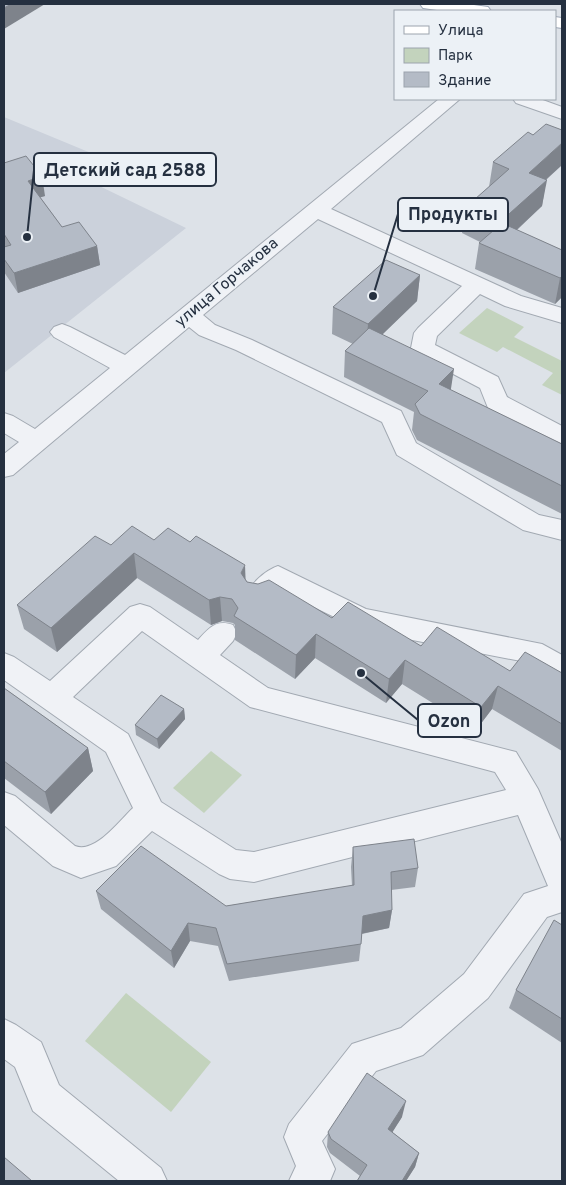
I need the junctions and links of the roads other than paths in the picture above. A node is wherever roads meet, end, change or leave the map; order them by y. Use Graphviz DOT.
graph roads {
  1 [pos="429,4"];
  2 [pos="474,10"];
  3 [pos="449,100"];
  4 [pos="526,100"];
  5 [pos="562,113"];
  6 [pos="316,209"];
  7 [pos="477,284"];
  8 [pos="188,316"];
  9 [pos="562,316"];
  10 [pos="62,332"];
  11 [pos="126,366"];
  12 [pos="4,422"];
  13 [pos="562,437"];
  14 [pos="36,441"];
  15 [pos="4,468"];
  16 [pos="562,530"];
  17 [pos="258,597"];
  18 [pos="223,632"];
  19 [pos="200,656"];
  20 [pos="4,665"];
  21 [pos="562,669"];
  22 [pos="52,698"];
  23 [pos="527,799"];
  24 [pos="4,806"];
  25 [pos="150,812"];
  26 [pos="562,880"];
  27 [pos="562,897"];
  28 [pos="4,1038"];
  29 [pos="148,1181"];
  30 [pos="308,1181"];
  1 -- 2 [label="main road"];
  3 -- 6 [label="street, улица Горчакова"];
  4 -- 5 [label="street"];
  6 -- 7 [label="street"];
  6 -- 8 [label="street, улица Горчакова"];
  7 -- 9 [label="street"];
  7 -- 13 [label="street"];
  8 -- 11 [label="street, улица Горчакова"];
  8 -- 16 [label="street"];
  10 -- 11 [label="street"];
  11 -- 14 [label="street, улица Горчакова"];
  12 -- 14 [label="street"];
  14 -- 15 [label="street, улица Горчакова"];
  17 -- 21 [label="street"];
  18 -- 19 [label="street"];
  19 -- 22 [label="street"];
  19 -- 23 [label="street"];
  20 -- 22 [label="street"];
  22 -- 25 [label="street"];
  23 -- 25 [label="street"];
  23 -- 26 [label="street"];
  24 -- 25 [label="street"];
  27 -- 30 [label="street"];
  28 -- 29 [label="street"];
}
